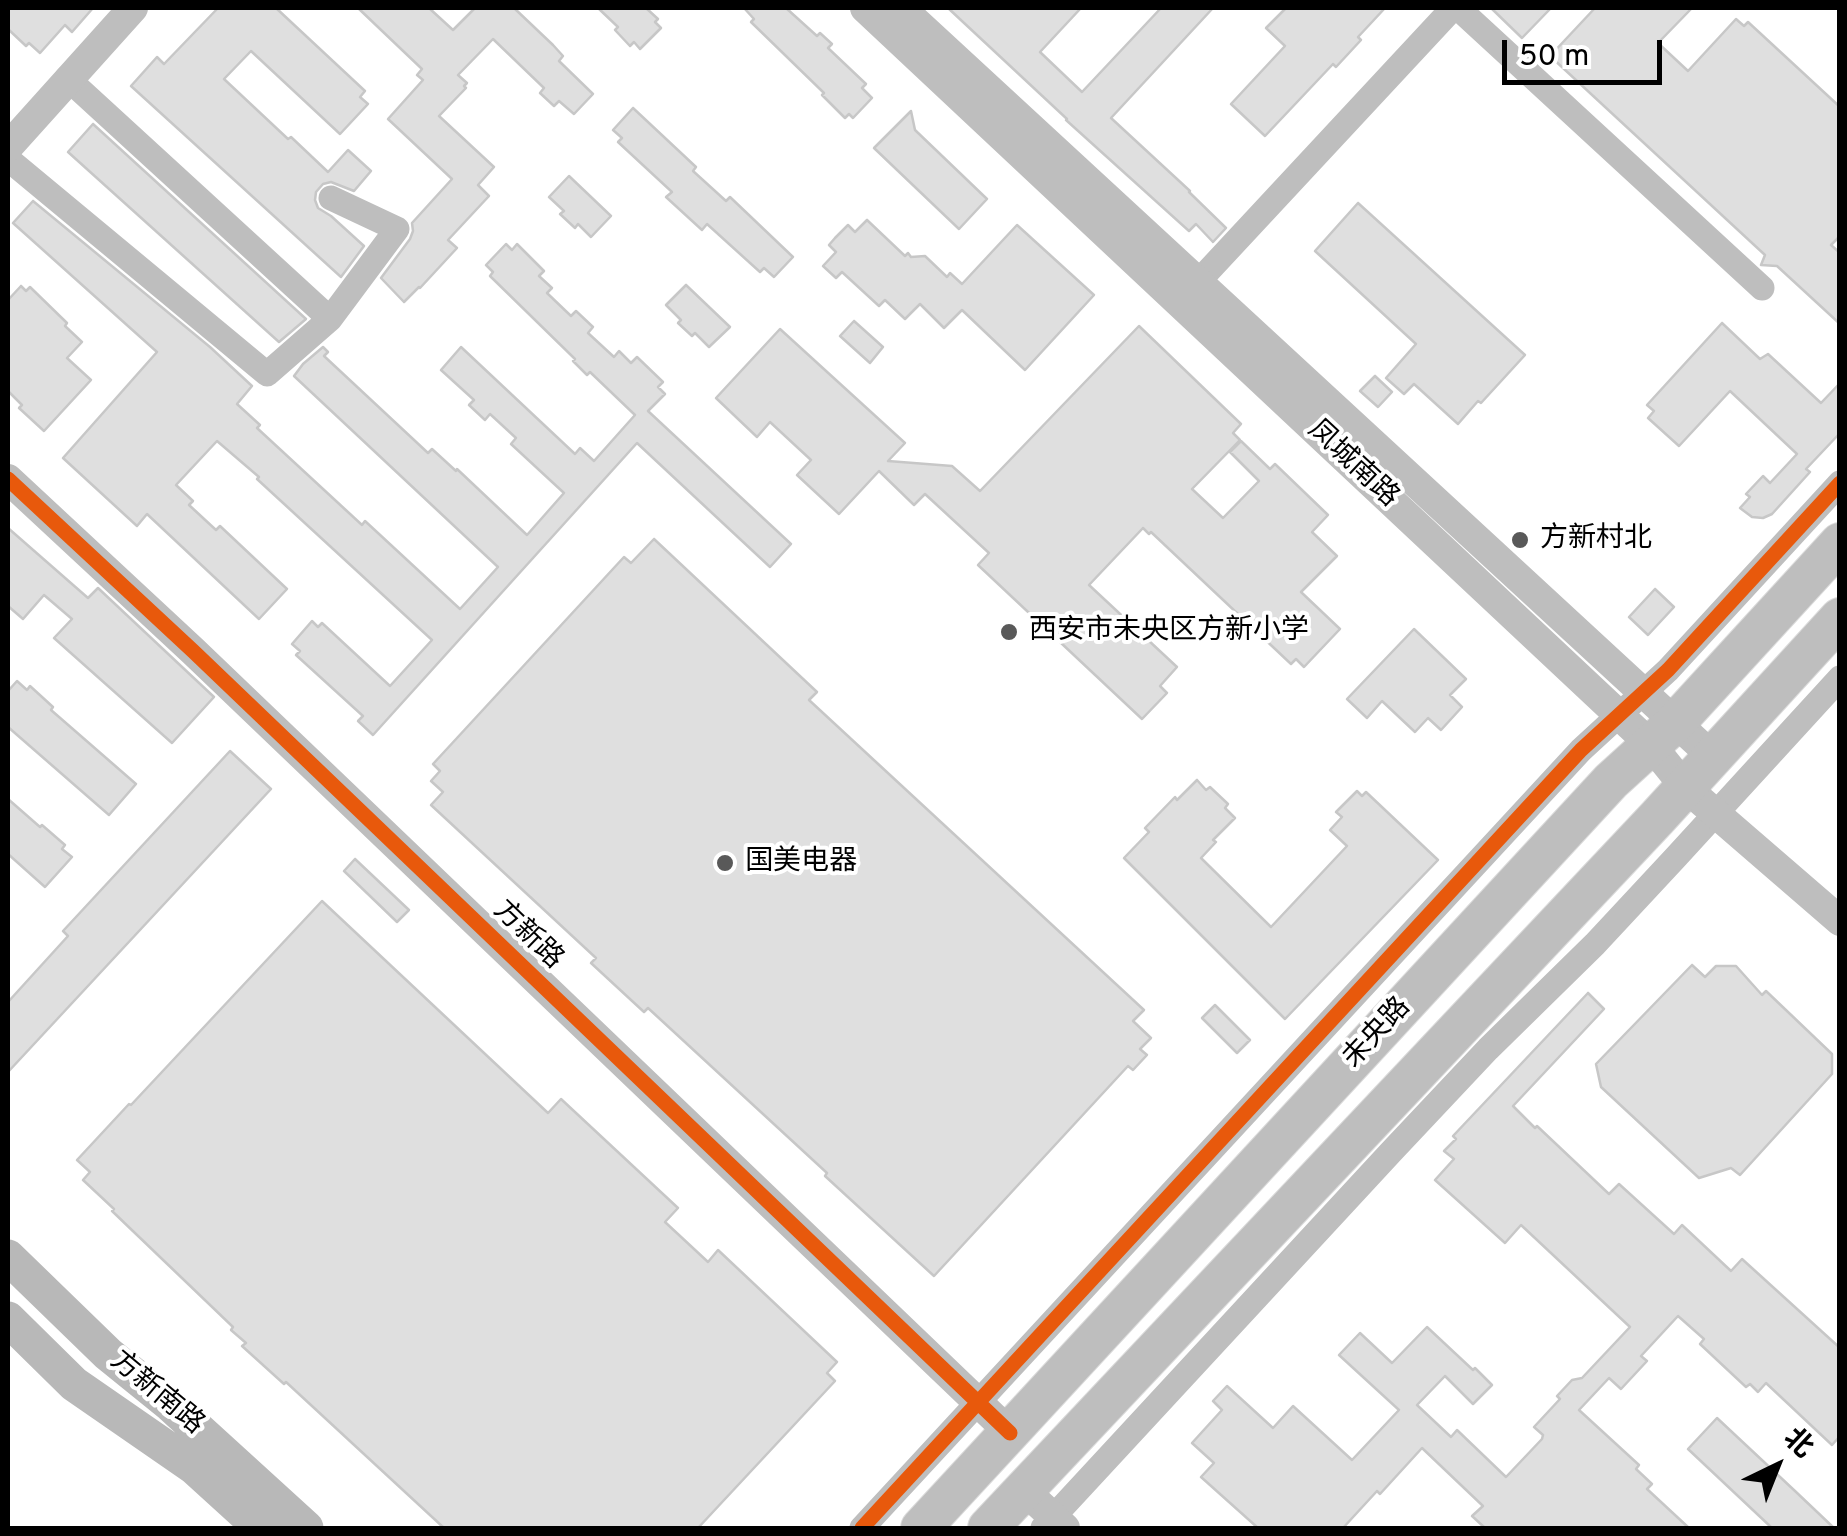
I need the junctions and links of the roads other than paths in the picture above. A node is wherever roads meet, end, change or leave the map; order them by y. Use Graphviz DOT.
graph roads {
  1 [pos="132,8"];
  2 [pos="866,8"];
  3 [pos="901,8"];
  4 [pos="1455,8"];
  5 [pos="68,78"];
  6 [pos="8,147"];
  7 [pos="8,158"];
  8 [pos="332,198"];
  9 [pos="1198,282"];
  10 [pos="1762,288"];
  11 [pos="330,319"];
  12 [pos="8,479"];
  13 [pos="1840,483"];
  14 [pos="1840,543"];
  15 [pos="1840,618"];
  16 [pos="1840,678"];
  17 [pos="1643,692"];
  18 [pos="1619,715"];
  19 [pos="1663,734"];
  20 [pos="1713,757"];
  21 [pos="1685,787"];
  22 [pos="1716,814"];
  23 [pos="1840,921"];
  24 [pos="8,1258"];
  25 [pos="8,1319"];
  26 [pos="978,1403"];
  27 [pos="1010,1433"];
  28 [pos="1046,1516"];
  29 [pos="261,1528"];
  30 [pos="306,1528"];
  31 [pos="862,1528"];
  32 [pos="921,1528"];
  33 [pos="988,1528"];
  1 -- 5 [label="street"];
  2 -- 18 [label="street, 凤城南路"];
  3 -- 9 [label="street, 凤城南路"];
  4 -- 9 [label="street"];
  4 -- 10 [label="street"];
  5 -- 6 [label="street"];
  5 -- 11 [label="street"];
  7 -- 11 [label="street"];
  8 -- 11 [label="street"];
  9 -- 17 [label="street, 凤城南路"];
  12 -- 26 [label="street, 方新路"];
  13 -- 17 [label="street"];
  14 -- 19 [label="main road, 未央路"];
  15 -- 20 [label="main road, 未央路"];
  16 -- 22 [label="street"];
  17 -- 18 [label="street"];
  17 -- 19 [label="street, 凤城南路"];
  18 -- 19 [label="street, 凤城南路"];
  18 -- 26 [label="street"];
  19 -- 20 [label="street, 凤城南路"];
  19 -- 21 [label="street, 凤城南路"];
  19 -- 27 [label="main road, 未央路"];
  20 -- 21 [label="main road, 未央路"];
  21 -- 22 [label="street, 凤城南路"];
  21 -- 28 [label="main road, 未央路"];
  22 -- 23 [label="street, 凤城南路"];
  22 -- 28 [label="street"];
  24 -- 30 [label="main road, 方新南路"];
  25 -- 29 [label="main road, 方新南路"];
  26 -- 27 [label="street, 方新路"];
  26 -- 31 [label="street"];
  27 -- 32 [label="main road, 未央路"];
  28 -- 33 [label="main road, 未央路"];
}
